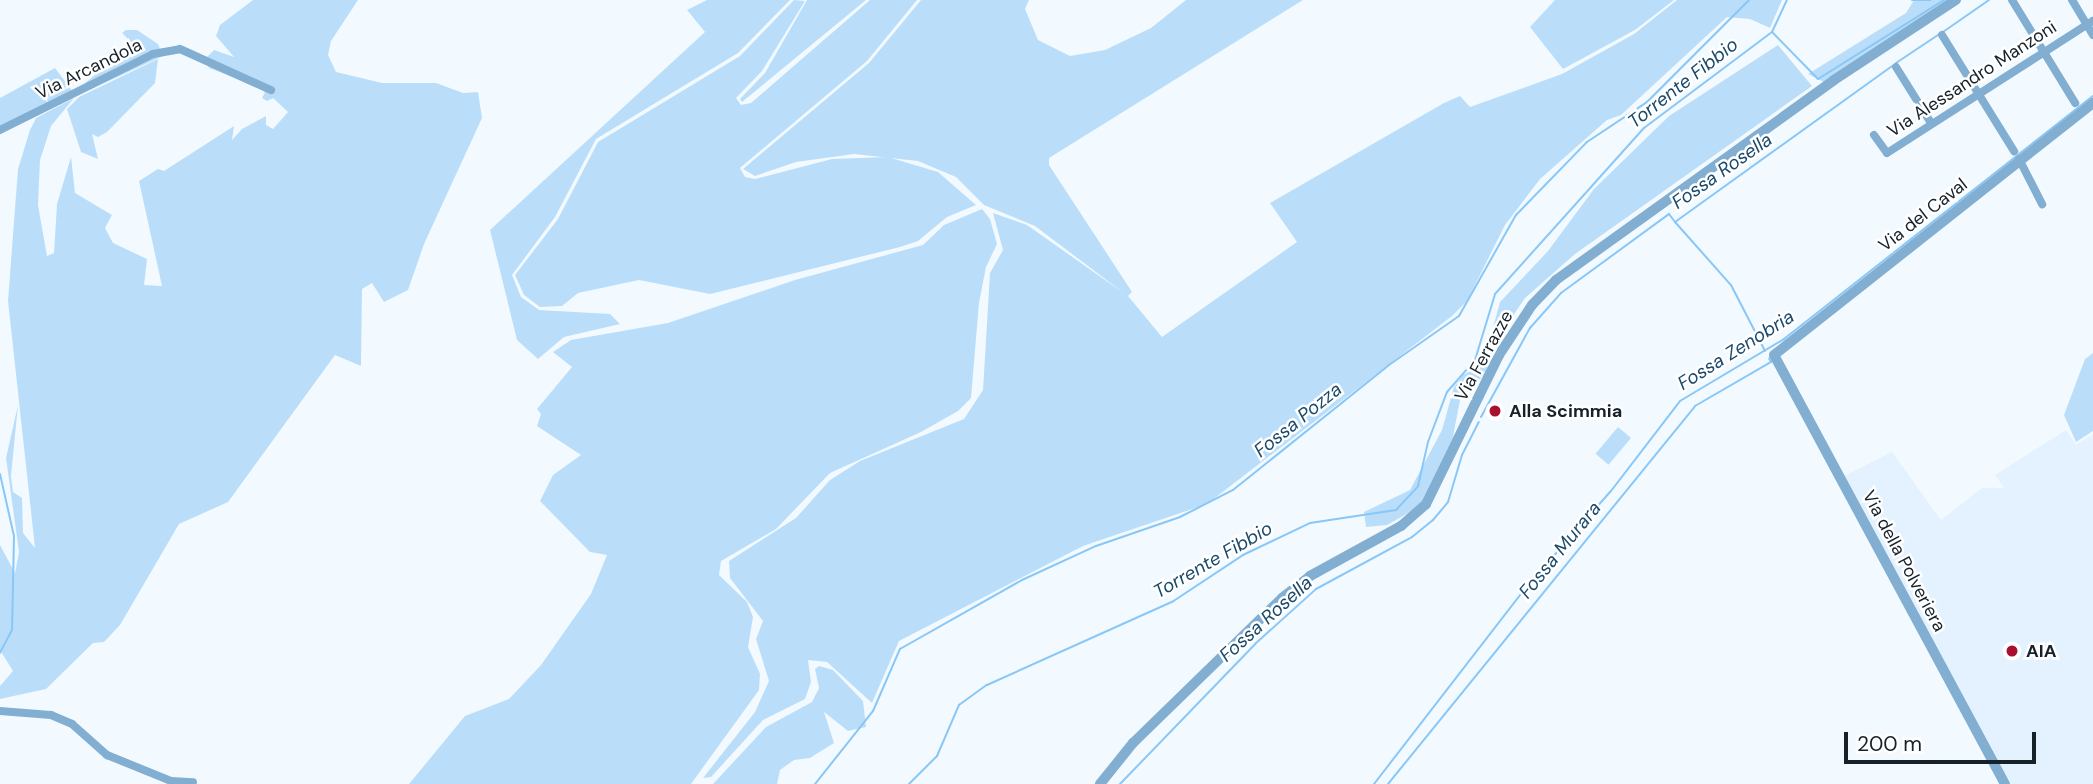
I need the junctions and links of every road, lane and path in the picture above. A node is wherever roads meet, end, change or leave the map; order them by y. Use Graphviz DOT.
graph roads {
  1 [pos="1956,0"];
  2 [pos="2012,0"];
  3 [pos="2072,0"];
  4 [pos="2090,23"];
  5 [pos="1941,35"];
  6 [pos="2093,35"];
  7 [pos="2044,52"];
  8 [pos="1896,66"];
  9 [pos="271,90"];
  10 [pos="1979,93"];
  11 [pos="2075,103"];
  12 [pos="2093,103"];
  13 [pos="1931,123"];
  14 [pos="0,130"];
  15 [pos="1874,135"];
  16 [pos="2017,155"];
  17 [pos="2042,204"];
  18 [pos="1774,355"];
  19 [pos="0,710"];
  20 [pos="192,782"];
  21 [pos="1100,784"];
  22 [pos="2005,784"];
  1 -- 21 [label="street, Via Ferrazze"];
  2 -- 7 [label="street"];
  3 -- 4 [label="street"];
  4 -- 6 [label="street"];
  4 -- 7 [label="street, Via Alessandro Manzoni"];
  5 -- 10 [label="street"];
  7 -- 10 [label="street, Via Alessandro Manzoni"];
  7 -- 11 [label="street"];
  8 -- 13 [label="street"];
  9 -- 14 [label="street, Via Arcandola"];
  10 -- 13 [label="street, Via Alessandro Manzoni"];
  10 -- 16 [label="street"];
  12 -- 16 [label="street, Via del Caval"];
  13 -- 15 [label="street, Via Alessandro Manzoni"];
  16 -- 17 [label="street"];
  16 -- 18 [label="street, Via del Caval"];
  18 -- 22 [label="street, Via della Polveriera"];
  19 -- 20 [label="street"];
}
